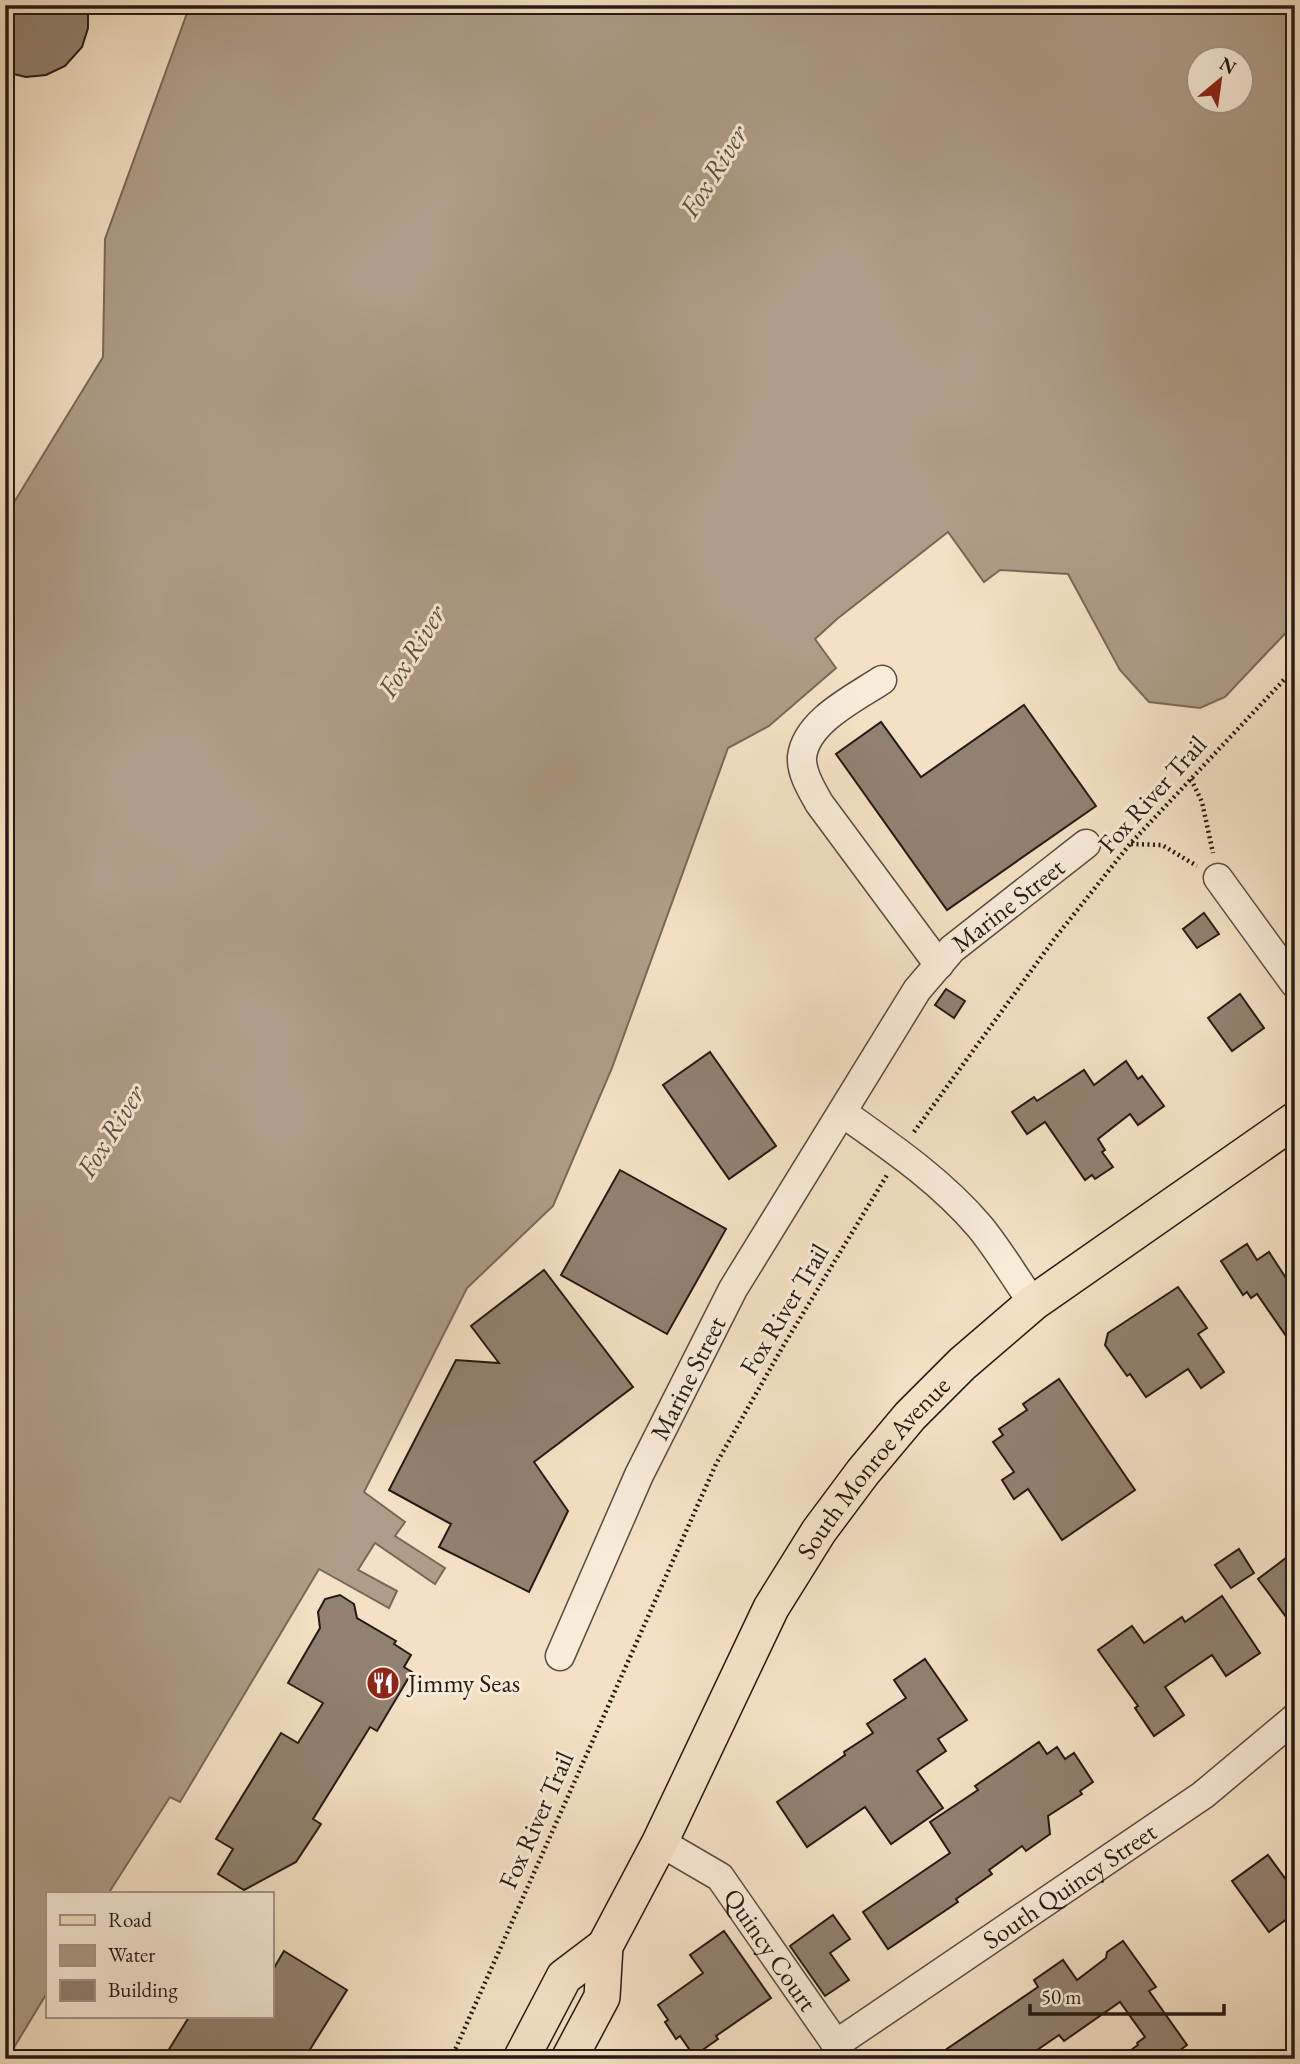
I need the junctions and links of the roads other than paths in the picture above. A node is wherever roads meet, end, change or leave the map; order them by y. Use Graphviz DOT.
graph roads {
  1 [pos="882,680"];
  2 [pos="1086,844"];
  3 [pos="1218,878"];
  4 [pos="939,965"];
  5 [pos="1295,984"];
  6 [pos="843,1113"];
  7 [pos="1295,1120"];
  8 [pos="1032,1303"];
  9 [pos="560,1656"];
  10 [pos="1295,1718"];
  11 [pos="660,1842"];
  12 [pos="605,1946"];
  13 [pos="836,2044"];
  14 [pos="521,2059"];
  15 [pos="569,2059"];
  1 -- 4 [label="street"];
  2 -- 4 [label="street, Marine Street"];
  3 -- 5 [label="street"];
  4 -- 6 [label="street, Marine Street"];
  6 -- 8 [label="street"];
  6 -- 9 [label="street, Marine Street"];
  7 -- 8 [label="main road, South Monroe Avenue"];
  8 -- 11 [label="main road, South Monroe Avenue"];
  10 -- 13 [label="street, South Quincy Street"];
  11 -- 12 [label="main road, South Monroe Avenue"];
  11 -- 13 [label="street, Quincy Court"];
  12 -- 14 [label="main road, South Monroe Avenue"];
  12 -- 15 [label="main road, South Monroe Avenue"];
}
